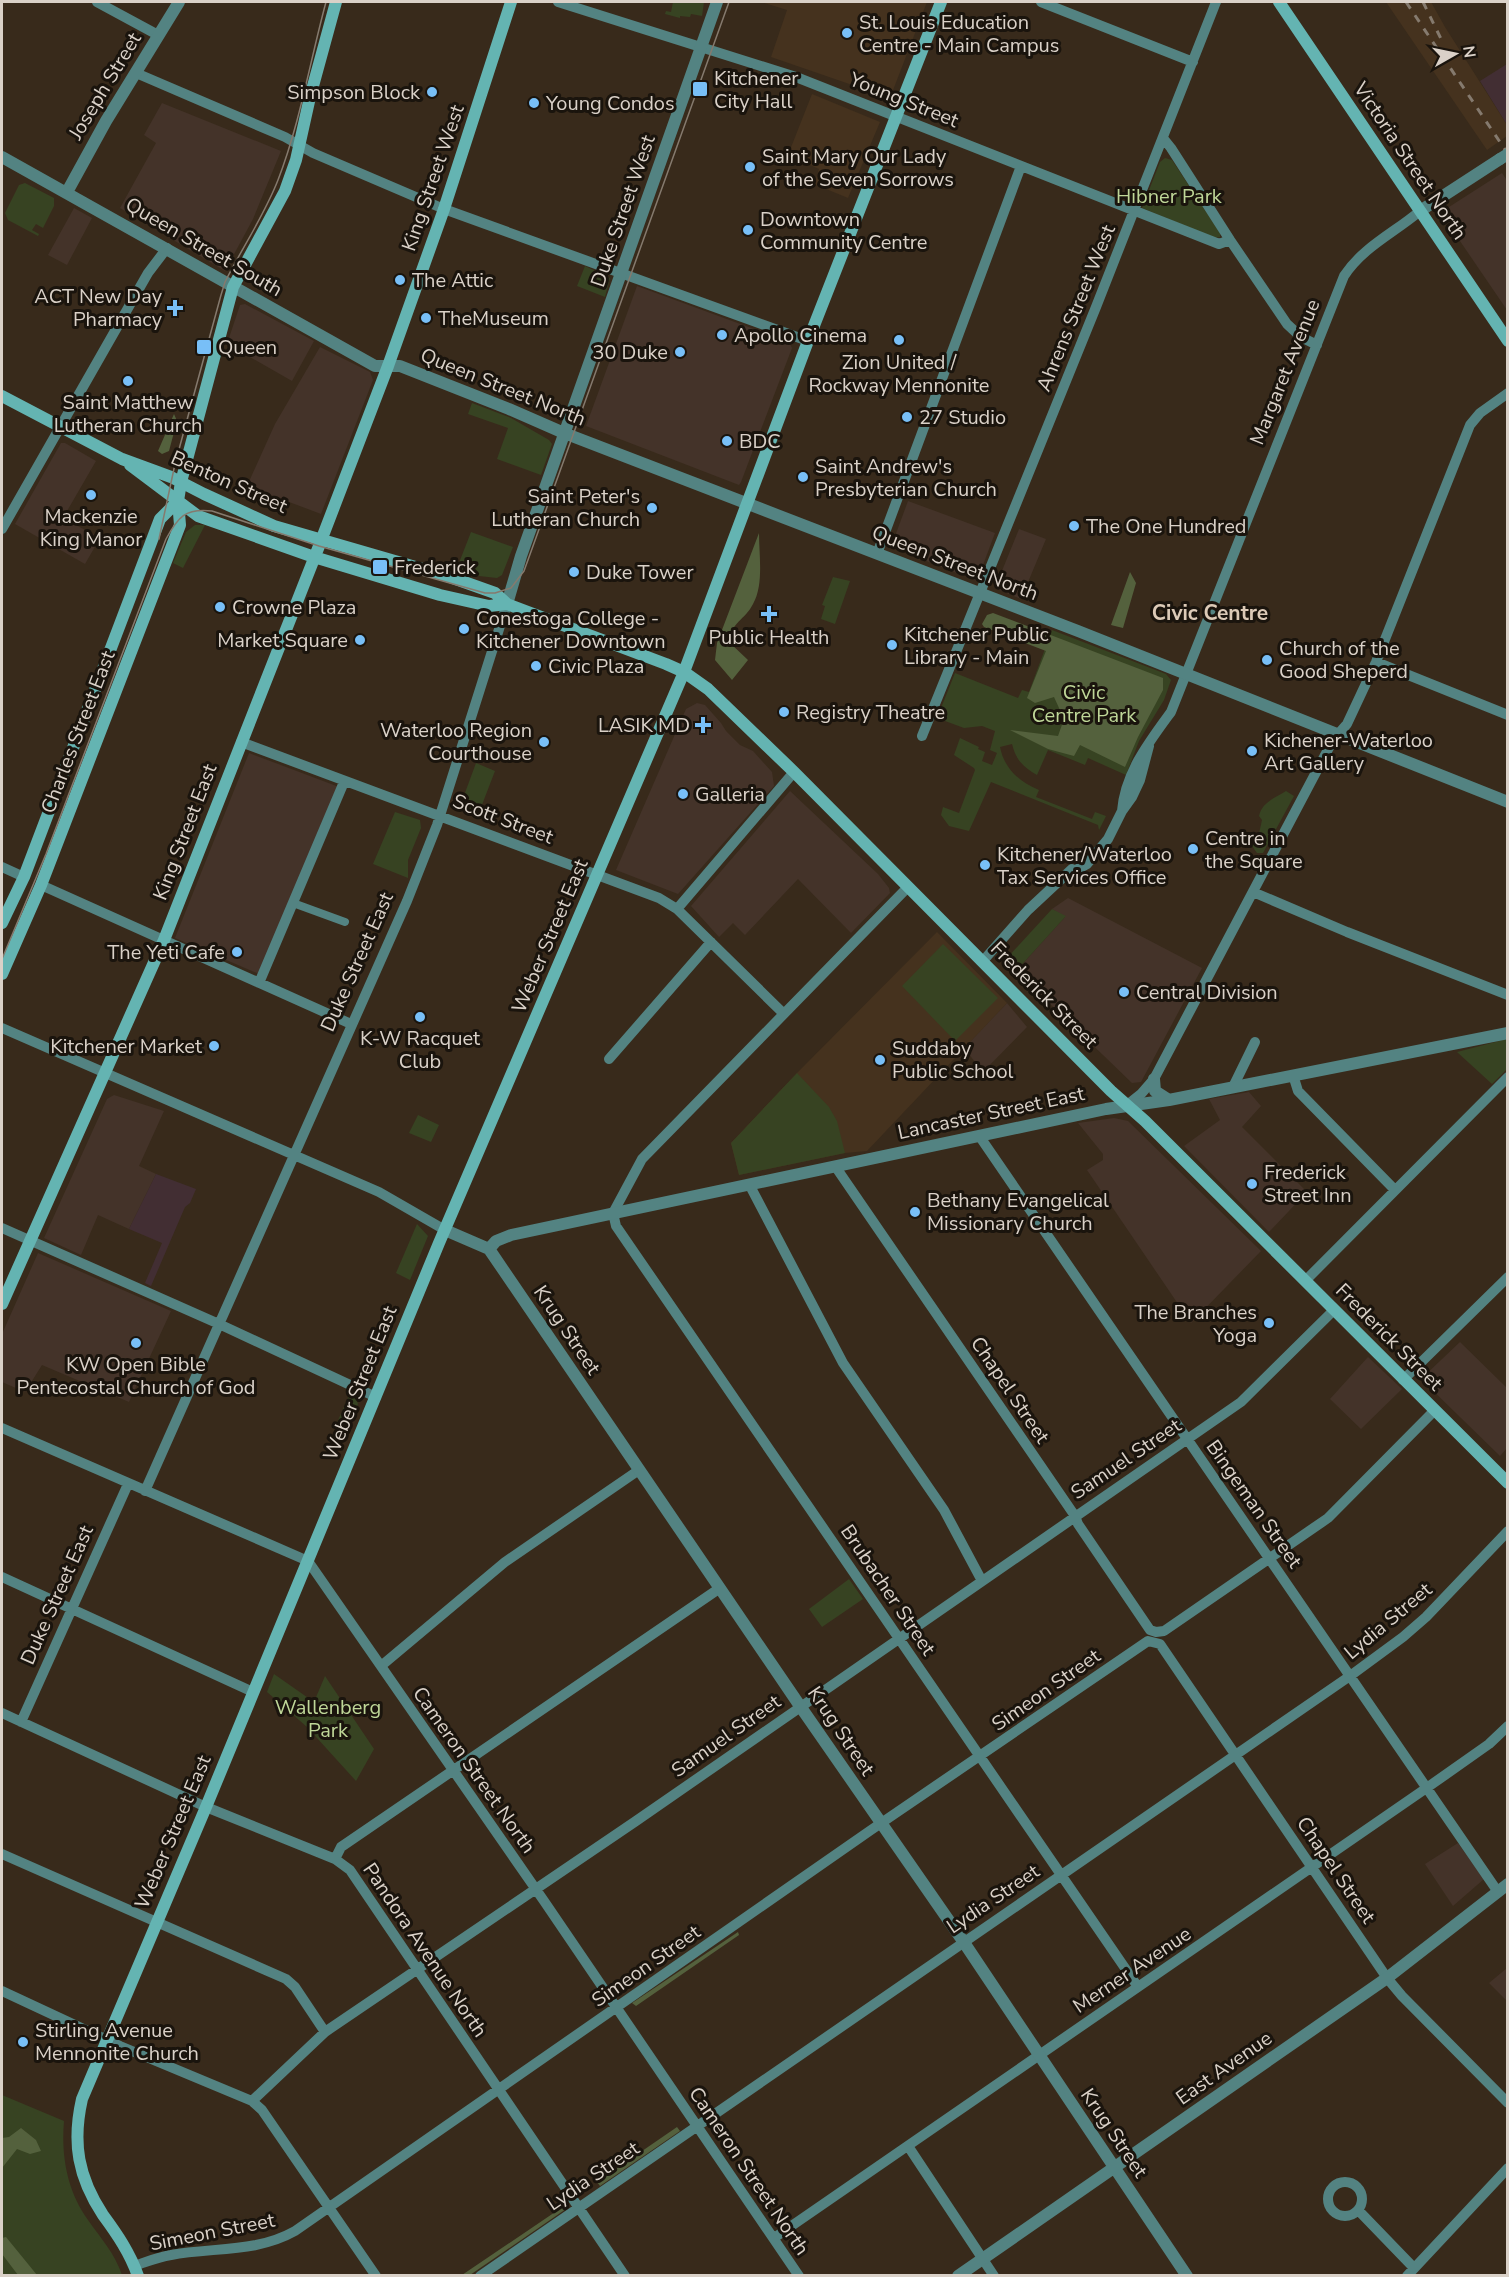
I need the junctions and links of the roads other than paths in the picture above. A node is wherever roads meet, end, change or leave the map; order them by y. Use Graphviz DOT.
graph roads {
  1 [pos="97,2"];
  2 [pos="179,2"];
  3 [pos="336,2"];
  4 [pos="511,2"];
  5 [pos="558,2"];
  6 [pos="717,2"];
  7 [pos="942,2"];
  8 [pos="1041,2"];
  9 [pos="1216,2"];
  10 [pos="1279,2"];
  11 [pos="158,35"];
  12 [pos="702,46"];
  13 [pos="1192,62"];
  14 [pos="136,73"];
  15 [pos="896,115"];
  16 [pos="1162,138"];
  17 [pos="300,146"];
  18 [pos="2,157"];
  19 [pos="1504,157"];
  20 [pos="1021,166"];
  21 [pos="68,192"];
  22 [pos="444,209"];
  23 [pos="1134,211"];
  24 [pos="1420,211"];
  25 [pos="1230,240"];
  26 [pos="167,248"];
  27 [pos="621,273"];
  28 [pos="233,286"];
  29 [pos="808,341"];
  30 [pos="1508,342"];
  31 [pos="1317,345"];
  32 [pos="388,366"];
  33 [pos="1508,393"];
  34 [pos="2,396"];
  35 [pos="60,426"];
  36 [pos="564,433"];
  37 [pos="122,459"];
  38 [pos="181,482"];
  39 [pos="178,501"];
  40 [pos="747,505"];
  41 [pos="198,516"];
  42 [pos="180,525"];
  43 [pos="2,529"];
  44 [pos="321,540"];
  45 [pos="877,554"];
  46 [pos="314,557"];
  47 [pos="981,594"];
  48 [pos="507,604"];
  49 [pos="1376,662"];
  50 [pos="684,672"];
  51 [pos="1186,673"];
  52 [pos="1508,715"];
  53 [pos="1340,734"];
  54 [pos="922,736"];
  55 [pos="241,742"];
  56 [pos="794,772"];
  57 [pos="344,782"];
  58 [pos="1508,802"];
  59 [pos="440,815"];
  60 [pos="2,867"];
  61 [pos="597,874"];
  62 [pos="24,877"];
  63 [pos="41,885"];
  64 [pos="908,887"];
  65 [pos="1253,892"];
  66 [pos="293,903"];
  67 [pos="677,909"];
  68 [pos="345,922"];
  69 [pos="2,923"];
  70 [pos="164,940"];
  71 [pos="711,942"];
  72 [pos="982,962"];
  73 [pos="2,974"];
  74 [pos="259,983"];
  75 [pos="1508,995"];
  76 [pos="783,1013"];
  77 [pos="351,1024"];
  78 [pos="2,1028"];
  79 [pos="1508,1033"];
  80 [pos="1254,1042"];
  81 [pos="609,1059"];
  82 [pos="104,1072"];
  83 [pos="1293,1075"];
  84 [pos="1508,1077"];
  85 [pos="1154,1079"];
  86 [pos="1233,1087"];
  87 [pos="1169,1100"];
  88 [pos="1126,1106"];
  89 [pos="980,1137"];
  90 [pos="294,1155"];
  91 [pos="835,1166"];
  92 [pos="749,1184"];
  93 [pos="1394,1189"];
  94 [pos="613,1213"];
  95 [pos="2,1228"];
  96 [pos="445,1230"];
  97 [pos="29,1240"];
  98 [pos="489,1250"];
  99 [pos="1508,1277"];
  100 [pos="1305,1281"];
  101 [pos="2,1304"];
  102 [pos="1334,1310"];
  103 [pos="219,1324"];
  104 [pos="1403,1380"];
  105 [pos="376,1397"];
  106 [pos="1434,1411"];
  107 [pos="2,1428"];
  108 [pos="1188,1439"];
  109 [pos="639,1470"];
  110 [pos="1505,1475"];
  111 [pos="128,1484"];
  112 [pos="145,1491"];
  113 [pos="1075,1516"];
  114 [pos="1508,1531"];
  115 [pos="1270,1558"];
  116 [pos="308,1561"];
  117 [pos="2,1577"];
  118 [pos="982,1581"];
  119 [pos="720,1588"];
  120 [pos="72,1611"];
  121 [pos="1156,1637"];
  122 [pos="899,1638"];
  123 [pos="381,1666"];
  124 [pos="1350,1676"];
  125 [pos="253,1692"];
  126 [pos="800,1706"];
  127 [pos="2,1713"];
  128 [pos="21,1722"];
  129 [pos="1508,1726"];
  130 [pos="1235,1756"];
  131 [pos="982,1757"];
  132 [pos="454,1772"];
  133 [pos="1428,1788"];
  134 [pos="206,1807"];
  135 [pos="881,1824"];
  136 [pos="2,1854"];
  137 [pos="335,1859"];
  138 [pos="1313,1867"];
  139 [pos="1062,1874"];
  140 [pos="1503,1888"];
  141 [pos="536,1890"];
  142 [pos="156,1924"];
  143 [pos="963,1941"];
  144 [pos="417,1971"];
  145 [pos="1387,1978"];
  146 [pos="1138,1987"];
  147 [pos="2,1991"];
  148 [pos="617,2008"];
  149 [pos="325,2032"];
  150 [pos="106,2040"];
  151 [pos="1038,2056"];
  152 [pos="499,2090"];
  153 [pos="252,2101"];
  154 [pos="1508,2103"];
  155 [pos="698,2126"];
  156 [pos="908,2146"];
  157 [pos="1114,2168"];
  158 [pos="1508,2168"];
  159 [pos="330,2207"];
  160 [pos="579,2207"];
  161 [pos="1358,2210"];
  162 [pos="774,2238"];
  163 [pos="983,2258"];
  164 [pos="136,2271"];
  165 [pos="1411,2272"];
  166 [pos="376,2276"];
  167 [pos="480,2276"];
  168 [pos="625,2276"];
  169 [pos="799,2276"];
  170 [pos="958,2276"];
  171 [pos="994,2276"];
  172 [pos="1187,2276"];
  1 -- 11 [label="street"];
  2 -- 11 [label="street, Joseph Street"];
  3 -- 17 [label="main road, Charles Street East"];
  4 -- 22 [label="main road, King Street West"];
  5 -- 12 [label="street, Young Street"];
  6 -- 12 [label="street, Duke Street West"];
  7 -- 15 [label="main road, Weber Street East"];
  8 -- 13 [label="street"];
  9 -- 13 [label="street, Ahrens Street West"];
  10 -- 24 [label="main road, Victoria Street North"];
  11 -- 14 [label="street, Joseph Street"];
  12 -- 15 [label="street, Young Street"];
  12 -- 27 [label="street, Duke Street West"];
  13 -- 16 [label="street, Ahrens Street West"];
  14 -- 17 [label="street"];
  14 -- 21 [label="street, Joseph Street"];
  15 -- 20 [label="street, Young Street"];
  15 -- 29 [label="main road, Weber Street East"];
  16 -- 23 [label="street, Ahrens Street West"];
  16 -- 25 [label="street"];
  17 -- 22 [label="street"];
  17 -- 28 [label="main road, Charles Street East"];
  18 -- 21 [label="street, Queen Street South"];
  19 -- 24 [label="street, Margaret Avenue"];
  20 -- 23 [label="street, Young Street"];
  20 -- 45 [label="street"];
  21 -- 26 [label="street, Queen Street South"];
  22 -- 27 [label="street"];
  22 -- 32 [label="main road, King Street West"];
  23 -- 25 [label="street, Young Street"];
  23 -- 47 [label="street, Ahrens Street West"];
  24 -- 30 [label="main road, Victoria Street North"];
  24 -- 31 [label="street, Margaret Avenue"];
  25 -- 31 [label="street"];
  26 -- 28 [label="street, Queen Street South"];
  26 -- 35 [label="street"];
  27 -- 29 [label="street"];
  27 -- 36 [label="street, Duke Street West"];
  28 -- 32 [label="street, Queen Street South"];
  28 -- 38 [label="main road, Charles Street East"];
  29 -- 40 [label="main road, Weber Street East"];
  31 -- 51 [label="street, Margaret Avenue"];
  32 -- 36 [label="street, Queen Street North"];
  32 -- 44 [label="main road, King Street East"];
  33 -- 49 [label="street"];
  34 -- 35 [label="main road, Benton Street"];
  35 -- 37 [label="main road, Benton Street"];
  35 -- 43 [label="street"];
  36 -- 40 [label="street, Queen Street North"];
  36 -- 48 [label="street, Duke Street East"];
  37 -- 38 [label="main road, Benton Street"];
  37 -- 39 [label="main road, Benton Street"];
  38 -- 39 [label="main road, Charles Street East"];
  38 -- 44 [label="main road, Benton Street"];
  39 -- 41 [label="main road, Benton Street"];
  39 -- 42 [label="main road, Charles Street East"];
  39 -- 62 [label="main road, Charles Street East"];
  40 -- 45 [label="street, Queen Street North"];
  40 -- 50 [label="main road, Weber Street East"];
  41 -- 42 [label="main road"];
  41 -- 46 [label="main road, Benton Street"];
  42 -- 63 [label="main road, Charles Street East"];
  44 -- 46 [label="main road, King Street East"];
  44 -- 48 [label="main road, Frederick Street"];
  45 -- 47 [label="street, Queen Street North"];
  46 -- 48 [label="main road, Frederick Street"];
  46 -- 55 [label="main road, King Street East"];
  47 -- 51 [label="street, Queen Street North"];
  47 -- 54 [label="street, Ahrens Street West"];
  48 -- 50 [label="main road, Frederick Street"];
  48 -- 59 [label="street, Duke Street East"];
  49 -- 52 [label="street"];
  49 -- 53 [label="street"];
  50 -- 56 [label="main road, Frederick Street"];
  50 -- 61 [label="main road, Weber Street East"];
  51 -- 53 [label="street, Queen Street North"];
  51 -- 72 [label="street, Margaret Avenue"];
  53 -- 58 [label="street, Queen Street North"];
  53 -- 65 [label="street"];
  55 -- 57 [label="street, Scott Street"];
  55 -- 70 [label="main road, King Street East"];
  56 -- 64 [label="main road, Frederick Street"];
  56 -- 67 [label="street"];
  57 -- 59 [label="street, Scott Street"];
  57 -- 66 [label="street"];
  59 -- 61 [label="street, Scott Street"];
  59 -- 77 [label="street, Duke Street East"];
  60 -- 62 [label="street"];
  61 -- 67 [label="street, Scott Street"];
  61 -- 96 [label="main road, Weber Street East"];
  62 -- 69 [label="main road, Charles Street East"];
  63 -- 70 [label="street"];
  63 -- 73 [label="main road, Charles Street East"];
  64 -- 72 [label="main road, Frederick Street"];
  64 -- 76 [label="street"];
  65 -- 75 [label="street"];
  65 -- 85 [label="street"];
  66 -- 68 [label="street"];
  66 -- 74 [label="street"];
  67 -- 71 [label="street, Scott Street"];
  70 -- 74 [label="street"];
  70 -- 82 [label="main road, King Street East"];
  71 -- 76 [label="street, Scott Street"];
  71 -- 81 [label="street"];
  72 -- 88 [label="main road, Frederick Street"];
  74 -- 77 [label="street"];
  76 -- 94 [label="street"];
  77 -- 90 [label="street, Duke Street East"];
  78 -- 82 [label="street"];
  79 -- 83 [label="street, Lancaster Street East"];
  80 -- 86 [label="street"];
  82 -- 90 [label="street"];
  82 -- 97 [label="main road, King Street East"];
  83 -- 86 [label="street, Lancaster Street East"];
  83 -- 93 [label="street"];
  84 -- 93 [label="street"];
  85 -- 87 [label="street"];
  85 -- 88 [label="street"];
  86 -- 87 [label="street, Lancaster Street East"];
  87 -- 88 [label="street, Lancaster Street East"];
  88 -- 89 [label="street, Lancaster Street East"];
  88 -- 100 [label="main road, Frederick Street"];
  89 -- 91 [label="street, Lancaster Street East"];
  89 -- 108 [label="street, Bingeman Street"];
  90 -- 96 [label="street"];
  90 -- 103 [label="street, Duke Street East"];
  91 -- 92 [label="street, Lancaster Street East"];
  91 -- 113 [label="street, Chapel Street"];
  92 -- 94 [label="street, Lancaster Street East"];
  92 -- 118 [label="street"];
  93 -- 100 [label="street"];
  94 -- 98 [label="street, Lancaster Street East"];
  94 -- 122 [label="street, Brubacher Street"];
  95 -- 97 [label="street"];
  96 -- 98 [label="street"];
  96 -- 105 [label="main road, Weber Street East"];
  97 -- 101 [label="main road, King Street East"];
  97 -- 103 [label="street"];
  98 -- 109 [label="street, Krug Street"];
  99 -- 104 [label="street"];
  100 -- 102 [label="main road, Frederick Street"];
  102 -- 104 [label="main road, Frederick Street"];
  102 -- 108 [label="street, Samuel Street"];
  103 -- 105 [label="street"];
  103 -- 112 [label="street, Duke Street East"];
  104 -- 106 [label="main road, Frederick Street"];
  105 -- 116 [label="main road, Weber Street East"];
  106 -- 110 [label="main road, Frederick Street"];
  106 -- 115 [label="street, Simeon Street"];
  107 -- 111 [label="street"];
  108 -- 113 [label="street, Samuel Street"];
  108 -- 115 [label="street, Bingeman Street"];
  109 -- 119 [label="street, Krug Street"];
  109 -- 123 [label="street"];
  111 -- 112 [label="street"];
  111 -- 120 [label="street, Duke Street East"];
  112 -- 116 [label="street"];
  113 -- 118 [label="street, Samuel Street"];
  113 -- 121 [label="street, Chapel Street"];
  114 -- 124 [label="street, Lydia Street"];
  115 -- 121 [label="street, Simeon Street"];
  115 -- 124 [label="street, Bingeman Street"];
  116 -- 123 [label="street, Cameron Street North"];
  116 -- 125 [label="main road, Weber Street East"];
  117 -- 120 [label="street"];
  118 -- 122 [label="street, Samuel Street"];
  119 -- 126 [label="street, Krug Street"];
  119 -- 132 [label="street"];
  120 -- 125 [label="street"];
  120 -- 128 [label="street, Duke Street East"];
  121 -- 130 [label="street, Chapel Street"];
  121 -- 131 [label="street, Simeon Street"];
  122 -- 126 [label="street, Samuel Street"];
  122 -- 131 [label="street, Brubacher Street"];
  123 -- 132 [label="street, Cameron Street North"];
  124 -- 130 [label="street, Lydia Street"];
  124 -- 133 [label="street, Bingeman Street"];
  125 -- 134 [label="main road, Weber Street East"];
  126 -- 135 [label="street, Krug Street"];
  126 -- 141 [label="street, Samuel Street"];
  127 -- 128 [label="street, Pandora Avenue North"];
  128 -- 134 [label="street, Pandora Avenue North"];
  129 -- 133 [label="street, Merner Avenue"];
  130 -- 138 [label="street, Chapel Street"];
  130 -- 139 [label="street, Lydia Street"];
  131 -- 135 [label="street, Simeon Street"];
  131 -- 139 [label="street, Brubacher Street"];
  132 -- 137 [label="street"];
  132 -- 141 [label="street, Cameron Street North"];
  133 -- 138 [label="street, Merner Avenue"];
  133 -- 140 [label="street, Bingeman Street"];
  134 -- 137 [label="street, Pandora Avenue North"];
  134 -- 142 [label="main road, Weber Street East"];
  135 -- 143 [label="street, Krug Street"];
  135 -- 148 [label="street, Simeon Street"];
  136 -- 142 [label="street"];
  137 -- 144 [label="street, Pandora Avenue North"];
  138 -- 145 [label="street, Chapel Street"];
  138 -- 146 [label="street, Merner Avenue"];
  139 -- 143 [label="street, Lydia Street"];
  139 -- 146 [label="street, Brubacher Street"];
  140 -- 145 [label="street, East Avenue"];
  141 -- 144 [label="street, Samuel Street"];
  141 -- 148 [label="street, Cameron Street North"];
  142 -- 149 [label="street"];
  142 -- 150 [label="main road, Weber Street East"];
  143 -- 151 [label="street, Krug Street"];
  143 -- 155 [label="street, Lydia Street"];
  144 -- 149 [label="street, Samuel Street"];
  144 -- 152 [label="street, Pandora Avenue North"];
  145 -- 154 [label="street, Chapel Street"];
  145 -- 157 [label="street, East Avenue"];
  146 -- 151 [label="street, Merner Avenue"];
  147 -- 150 [label="street"];
  148 -- 152 [label="street, Simeon Street"];
  148 -- 155 [label="street, Cameron Street North"];
  149 -- 153 [label="street, Samuel Street"];
  150 -- 153 [label="street"];
  150 -- 164 [label="main road, Weber Street East"];
  151 -- 156 [label="street, Merner Avenue"];
  151 -- 157 [label="street, Krug Street"];
  152 -- 159 [label="street, Simeon Street"];
  152 -- 160 [label="street, Pandora Avenue North"];
  153 -- 159 [label="street"];
  155 -- 160 [label="street, Lydia Street"];
  155 -- 162 [label="street, Cameron Street North"];
  156 -- 162 [label="street, Merner Avenue"];
  156 -- 163 [label="street"];
  157 -- 163 [label="street, East Avenue"];
  157 -- 172 [label="street, Krug Street"];
  158 -- 165 [label="street"];
  159 -- 164 [label="street, Simeon Street"];
  159 -- 166 [label="street"];
  160 -- 167 [label="street, Lydia Street"];
  160 -- 168 [label="street, Pandora Avenue North"];
  161 -- 165 [label="street"];
  162 -- 169 [label="street, Cameron Street North"];
  163 -- 170 [label="street, East Avenue"];
  163 -- 171 [label="street"];
}
